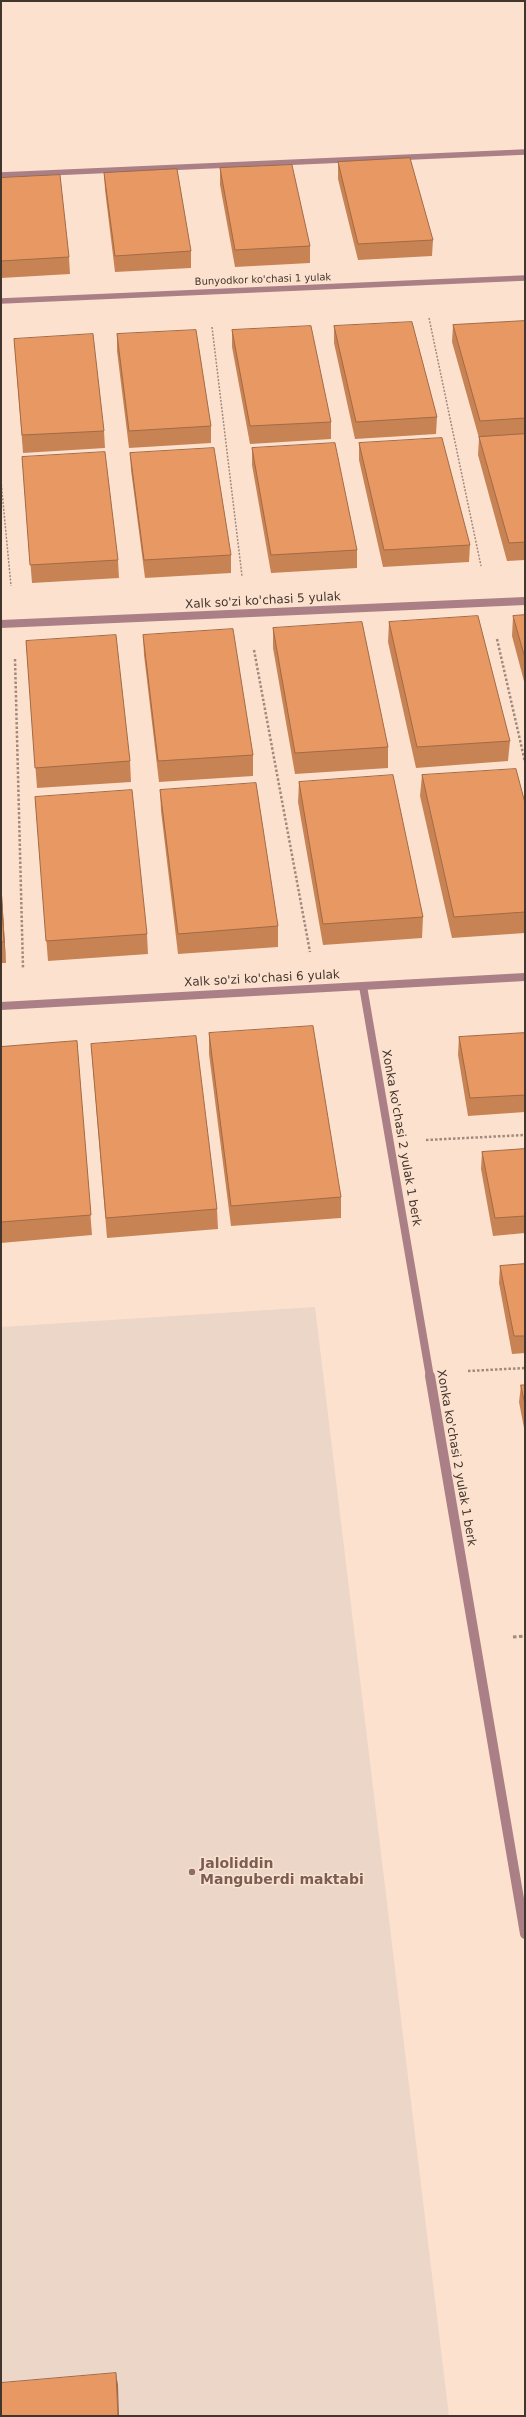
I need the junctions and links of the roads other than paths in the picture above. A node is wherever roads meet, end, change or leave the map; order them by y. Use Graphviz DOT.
graph roads {
  1 [pos="525,152"];
  2 [pos="1,175"];
  3 [pos="525,278"];
  4 [pos="1,301"];
  5 [pos="525,601"];
  6 [pos="1,624"];
  7 [pos="525,977"];
  8 [pos="363,986"];
  9 [pos="1,1006"];
  10 [pos="525,1934"];
  1 -- 2 [label="street"];
  3 -- 4 [label="street, Bunyodkor ko'chasi 1 yulak"];
  5 -- 6 [label="street, Xalk so'zi ko'chasi 5 yulak"];
  7 -- 8 [label="street, Xalk so'zi ko'chasi 6 yulak"];
  8 -- 9 [label="street, Xalk so'zi ko'chasi 6 yulak"];
  8 -- 10 [label="street, Xonka ko'chasi 2 yulak 1 berk"];
}
